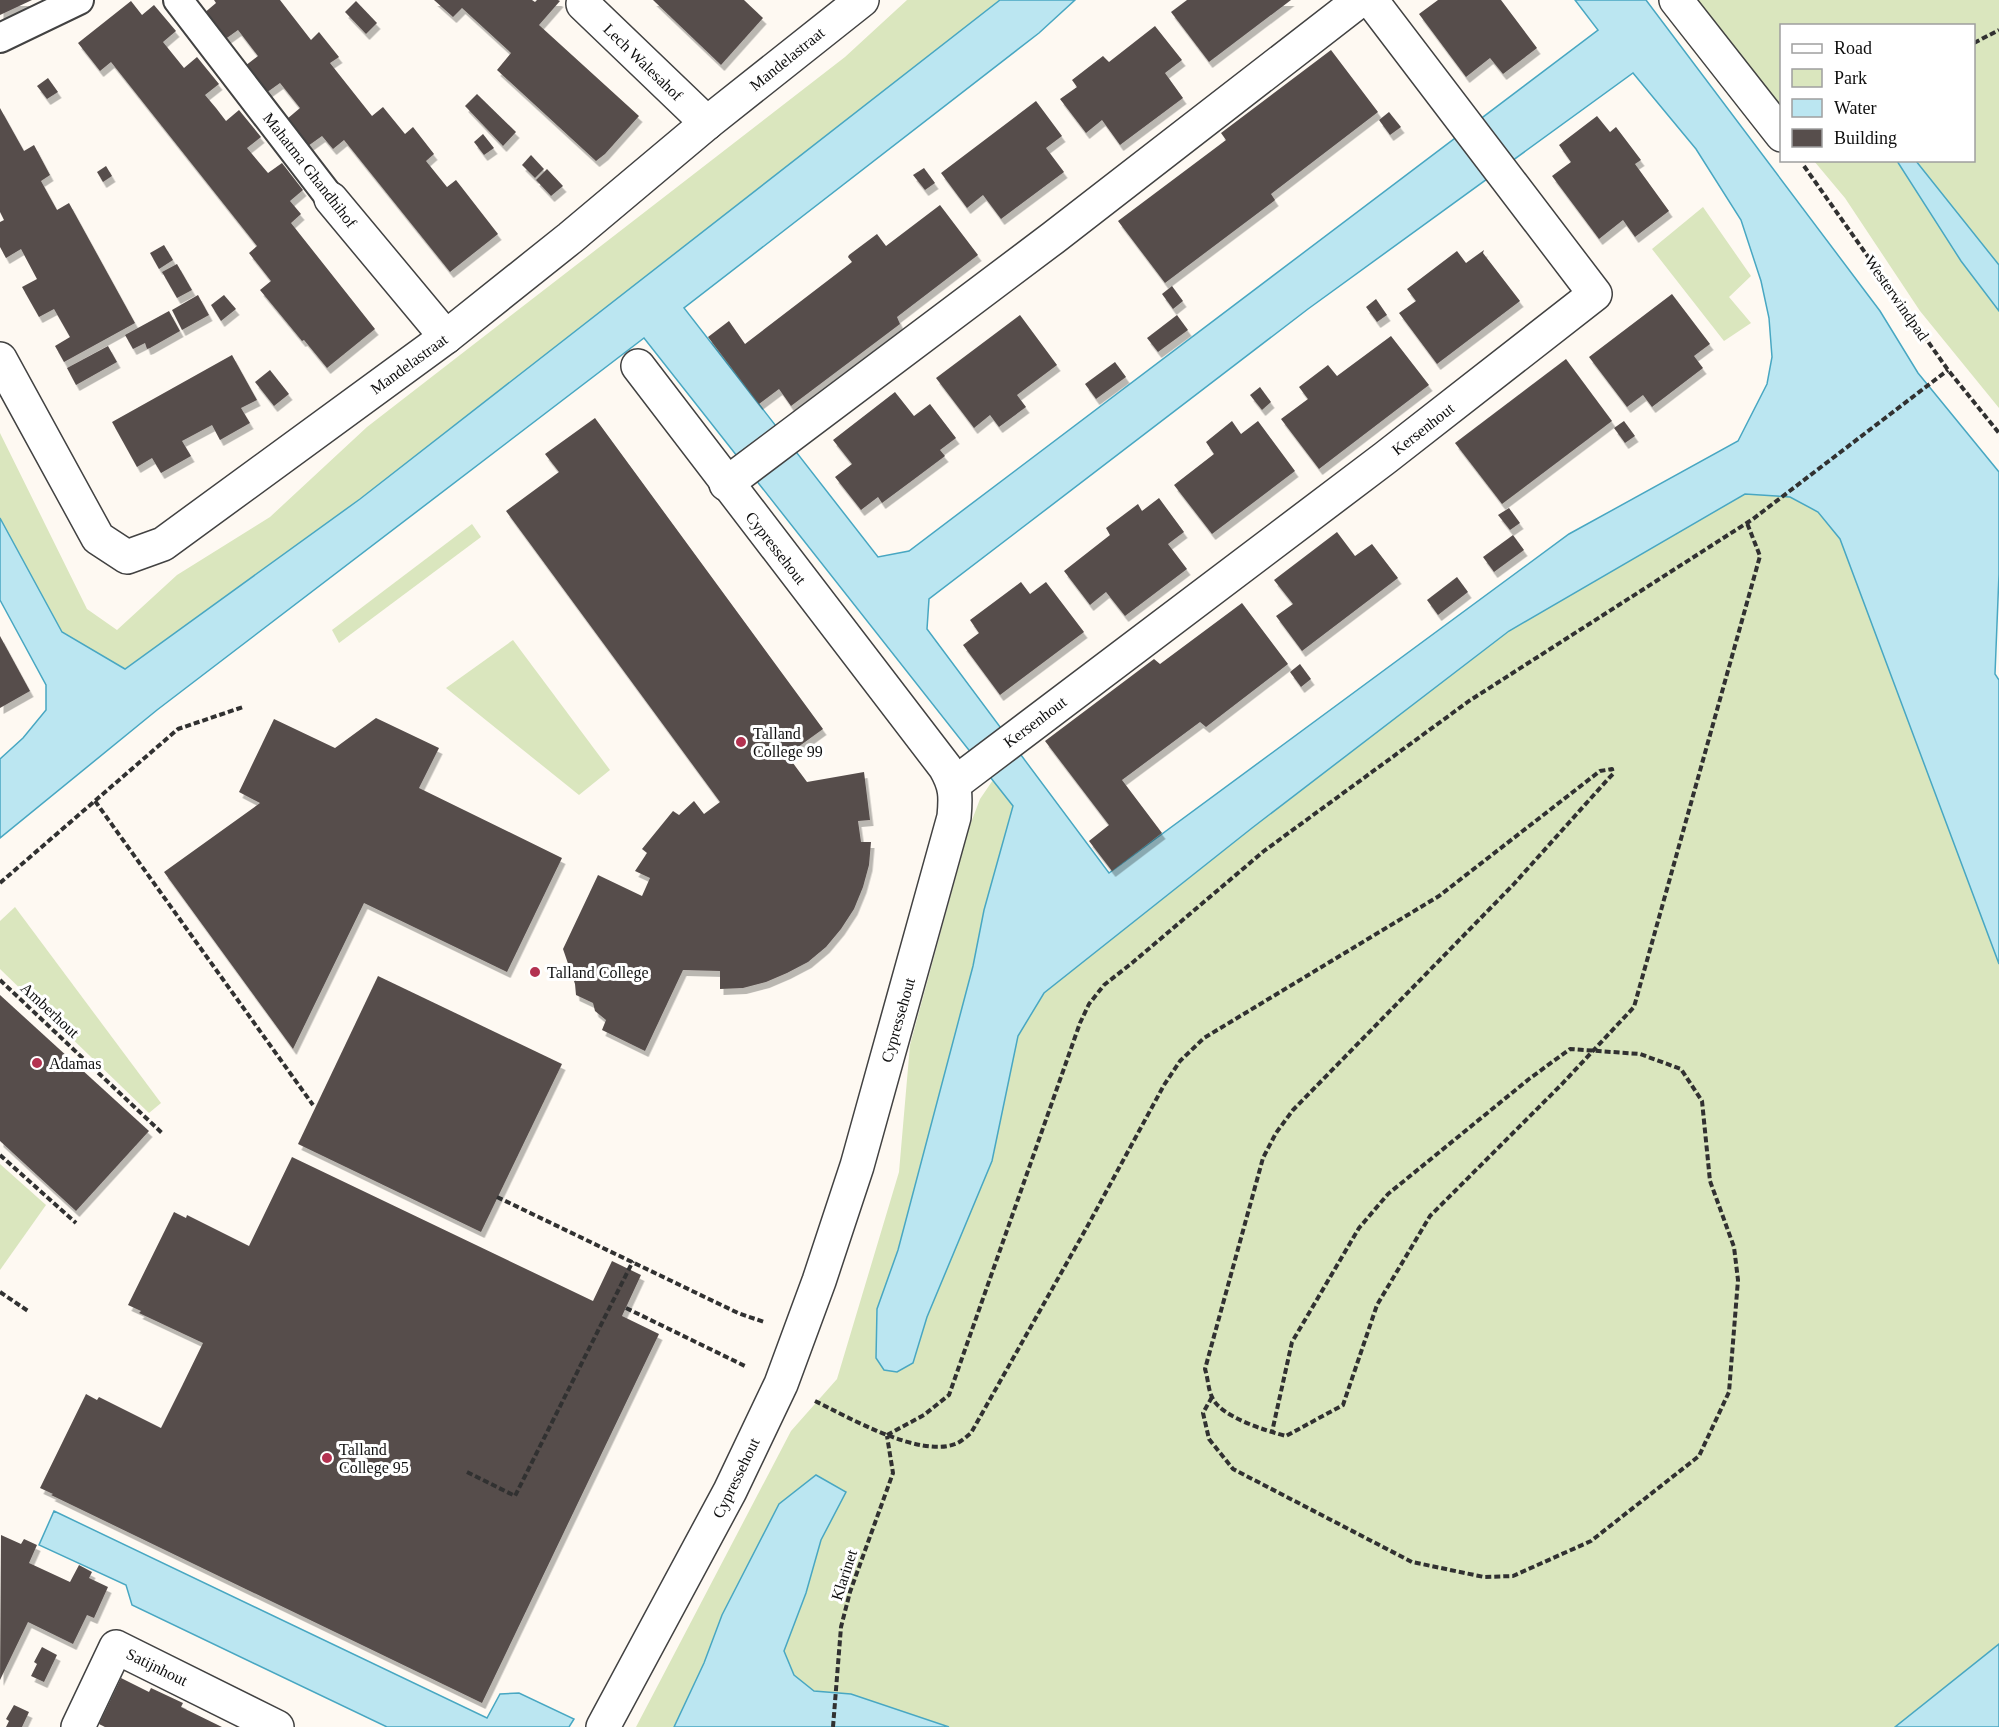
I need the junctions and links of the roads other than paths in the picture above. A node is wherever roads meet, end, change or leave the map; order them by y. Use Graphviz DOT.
graph roads {
  1 [pos="79,0"];
  2 [pos="178,0"];
  3 [pos="862,0"];
  4 [pos="1361,0"];
  5 [pos="1371,0"];
  6 [pos="1676,0"];
  7 [pos="581,2"];
  8 [pos="0,39"];
  9 [pos="707,123"];
  10 [pos="1780,132"];
  11 [pos="331,199"];
  12 [pos="446,337"];
  13 [pos="0,359"];
  14 [pos="638,366"];
  15 [pos="735,477"];
  16 [pos="962,777"];
  17 [pos="78,1727"];
  18 [pos="277,1727"];
  19 [pos="603,1727"];
  1 -- 8 [label="street"];
  2 -- 11 [label="street, Mahatma Ghandhihof"];
  3 -- 9 [label="street, Mandelastraat"];
  4 -- 5 [label="street, Kersenhout"];
  4 -- 15 [label="street, Kersenhout"];
  5 -- 16 [label="street, Kersenhout"];
  6 -- 10 [label="street"];
  7 -- 9 [label="street, Lech Walesahof"];
  9 -- 12 [label="street, Mandelastraat"];
  11 -- 12 [label="street, Mahatma Ghandhihof"];
  12 -- 13 [label="street, Mandelastraat"];
  14 -- 15 [label="street, Cypressehout"];
  15 -- 16 [label="street, Cypressehout"];
  16 -- 19 [label="street, Cypressehout"];
  17 -- 18 [label="street, Satijnhout"];
}
